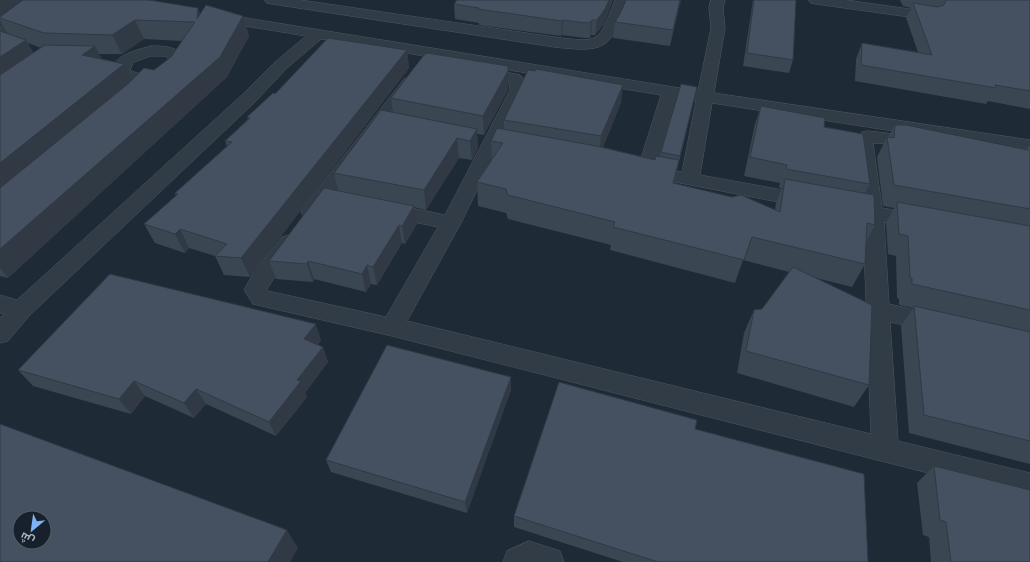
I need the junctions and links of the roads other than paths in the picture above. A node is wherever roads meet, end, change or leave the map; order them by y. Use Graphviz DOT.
graph roads {
  1 [pos="50,0"];
  2 [pos="272,0"];
  3 [pos="622,0"];
  4 [pos="718,0"];
  5 [pos="816,0"];
  6 [pos="361,13"];
  7 [pos="202,15"];
  8 [pos="931,16"];
  9 [pos="417,21"];
  10 [pos="318,34"];
  11 [pos="0,36"];
  12 [pos="337,37"];
  13 [pos="398,47"];
  14 [pos="154,77"];
  15 [pos="670,91"];
  16 [pos="138,93"];
  17 [pos="705,97"];
  18 [pos="379,121"];
  19 [pos="402,126"];
  20 [pos="1030,146"];
  21 [pos="1030,161"];
  22 [pos="690,179"];
  23 [pos="322,197"];
  24 [pos="345,202"];
  25 [pos="368,206"];
  26 [pos="873,213"];
  27 [pos="451,223"];
  28 [pos="935,224"];
  29 [pos="10,307"];
  30 [pos="878,310"];
  31 [pos="392,327"];
  32 [pos="954,327"];
  33 [pos="0,334"];
  34 [pos="885,450"];
  35 [pos="1030,486"];
  36 [pos="518,562"];
  37 [pos="549,562"];
  1 -- 11 [label="street"];
  2 -- 6 [label="street"];
  3 -- 9 [label="street"];
  4 -- 17 [label="street"];
  5 -- 8 [label="street"];
  6 -- 9 [label="street"];
  6 -- 12 [label="street"];
  7 -- 10 [label="street"];
  9 -- 13 [label="street"];
  10 -- 12 [label="street"];
  10 -- 29 [label="street"];
  12 -- 13 [label="street"];
  13 -- 15 [label="street"];
  14 -- 14 [label="street"];
  14 -- 16 [label="street"];
  15 -- 17 [label="street"];
  15 -- 22 [label="street"];
  17 -- 20 [label="street"];
  17 -- 22 [label="street"];
  18 -- 19 [label="street"];
  18 -- 23 [label="street"];
  18 -- 27 [label="street"];
  21 -- 26 [label="street"];
  22 -- 26 [label="street"];
  23 -- 24 [label="street"];
  23 -- 31 [label="street"];
  25 -- 27 [label="street"];
  26 -- 28 [label="street"];
  26 -- 30 [label="street"];
  27 -- 31 [label="street"];
  29 -- 33 [label="street"];
  30 -- 32 [label="street"];
  30 -- 34 [label="street"];
  31 -- 34 [label="street"];
  34 -- 35 [label="street"];
  36 -- 37 [label="street"];
}
